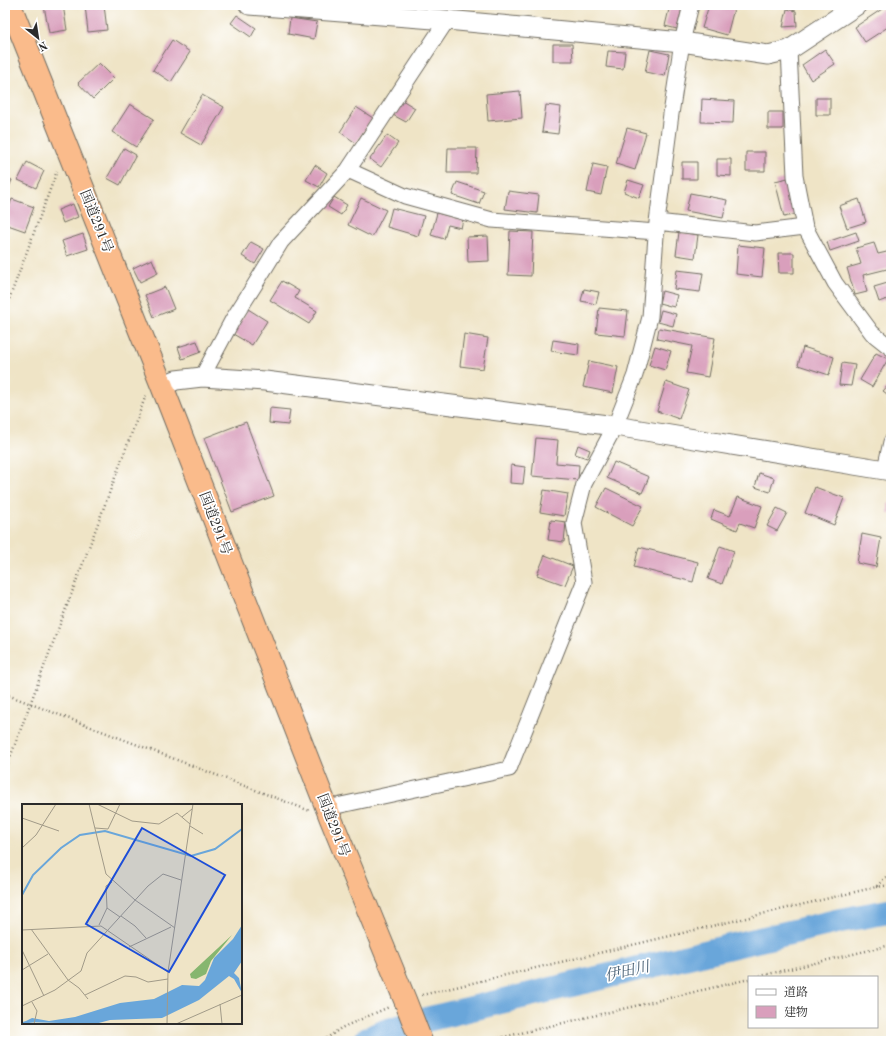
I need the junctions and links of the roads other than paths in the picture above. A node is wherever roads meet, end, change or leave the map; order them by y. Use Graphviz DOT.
graph roads {
  1 [pos="10,5"];
  2 [pos="249,5"];
  3 [pos="691,5"];
  4 [pos="857,5"];
  5 [pos="447,20"];
  6 [pos="682,42"];
  7 [pos="789,50"];
  8 [pos="348,170"];
  9 [pos="657,227"];
  10 [pos="805,227"];
  11 [pos="891,348"];
  12 [pos="202,377"];
  13 [pos="162,386"];
  14 [pos="615,426"];
  15 [pos="891,442"];
  16 [pos="888,470"];
  17 [pos="329,813"];
  18 [pos="421,1041"];
  1 -- 13 [label="highway, 国道291号"];
  2 -- 5 [label="street"];
  3 -- 6 [label="street"];
  4 -- 7 [label="street"];
  5 -- 6 [label="street"];
  5 -- 8 [label="street"];
  6 -- 7 [label="street"];
  6 -- 9 [label="street"];
  7 -- 10 [label="street"];
  8 -- 9 [label="street"];
  8 -- 12 [label="street"];
  9 -- 10 [label="street"];
  9 -- 14 [label="street"];
  10 -- 11 [label="street"];
  12 -- 13 [label="street"];
  12 -- 14 [label="street"];
  13 -- 17 [label="highway, 国道291号"];
  14 -- 16 [label="street"];
  14 -- 17 [label="street"];
  15 -- 16 [label="street"];
  17 -- 18 [label="highway, 国道291号"];
}
